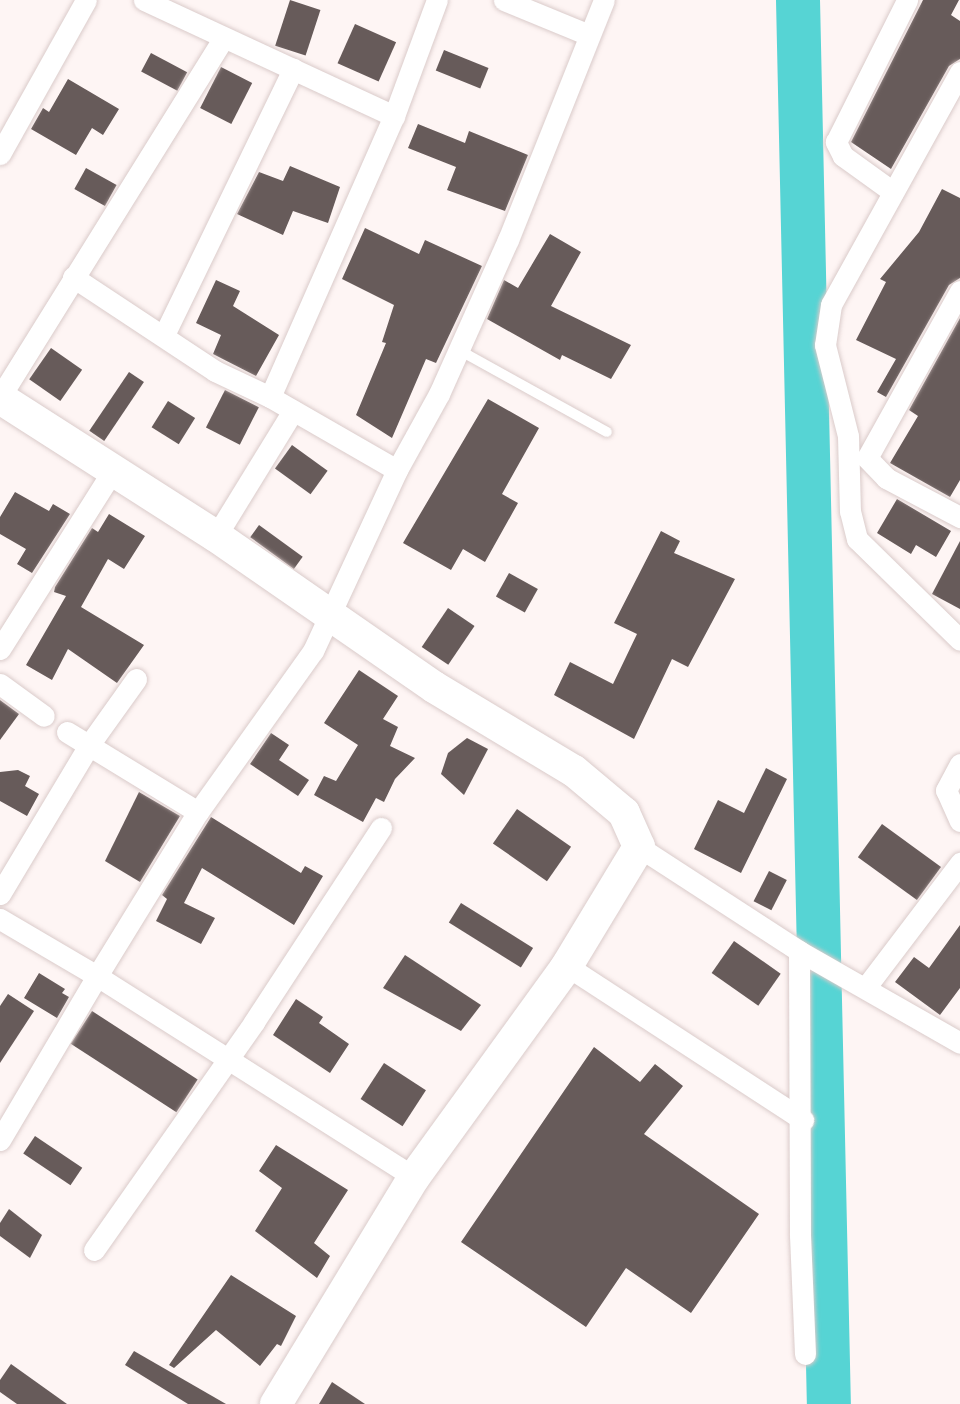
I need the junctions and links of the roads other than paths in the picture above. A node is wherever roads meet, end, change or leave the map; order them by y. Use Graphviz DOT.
graph roads {
  1 [pos="86,0"];
  2 [pos="144,0"];
  3 [pos="437,0"];
  4 [pos="504,0"];
  5 [pos="604,0"];
  6 [pos="907,0"];
  7 [pos="589,34"];
  8 [pos="222,40"];
  9 [pos="293,69"];
  10 [pos="960,72"];
  11 [pos="394,116"];
  12 [pos="0,154"];
  13 [pos="894,192"];
  14 [pos="73,278"];
  15 [pos="960,291"];
  16 [pos="164,335"];
  17 [pos="458,350"];
  18 [pos="0,397"];
  19 [pos="270,397"];
  20 [pos="293,411"];
  21 [pos="607,432"];
  22 [pos="848,436"];
  23 [pos="867,458"];
  24 [pos="397,470"];
  25 [pos="112,472"];
  26 [pos="957,509"];
  27 [pos="216,536"];
  28 [pos="330,613"];
  29 [pos="960,640"];
  30 [pos="0,649"];
  31 [pos="136,679"];
  32 [pos="0,684"];
  33 [pos="44,716"];
  34 [pos="68,732"];
  35 [pos="89,745"];
  36 [pos="960,764"];
  37 [pos="198,812"];
  38 [pos="960,821"];
  39 [pos="381,828"];
  40 [pos="639,847"];
  41 [pos="960,863"];
  42 [pos="0,894"];
  43 [pos="0,919"];
  44 [pos="804,954"];
  45 [pos="567,966"];
  46 [pos="97,976"];
  47 [pos="858,984"];
  48 [pos="960,1042"];
  49 [pos="228,1060"];
  50 [pos="803,1120"];
  51 [pos="0,1140"];
  52 [pos="414,1177"];
  53 [pos="94,1250"];
  54 [pos="806,1354"];
  55 [pos="276,1404"];
  1 -- 12 [label="street"];
  2 -- 8 [label="street"];
  3 -- 11 [label="street"];
  4 -- 7 [label="street"];
  5 -- 7 [label="street"];
  6 -- 13 [label="street"];
  7 -- 17 [label="street"];
  8 -- 9 [label="street"];
  8 -- 14 [label="street"];
  9 -- 11 [label="street"];
  9 -- 16 [label="street"];
  10 -- 13 [label="street"];
  11 -- 19 [label="street"];
  13 -- 22 [label="street"];
  14 -- 16 [label="street"];
  14 -- 18 [label="street"];
  15 -- 23 [label="street"];
  16 -- 19 [label="street"];
  17 -- 21 [label="lane"];
  17 -- 24 [label="street"];
  18 -- 25 [label="main road"];
  19 -- 20 [label="street"];
  20 -- 24 [label="street"];
  20 -- 27 [label="street"];
  22 -- 23 [label="street"];
  22 -- 29 [label="street"];
  23 -- 26 [label="street"];
  24 -- 28 [label="street"];
  25 -- 27 [label="main road"];
  25 -- 30 [label="street"];
  27 -- 28 [label="main road"];
  28 -- 37 [label="street"];
  28 -- 40 [label="main road"];
  31 -- 35 [label="street"];
  32 -- 33 [label="street"];
  34 -- 35 [label="street"];
  35 -- 37 [label="street"];
  35 -- 42 [label="street"];
  36 -- 38 [label="street"];
  37 -- 46 [label="street"];
  39 -- 49 [label="street"];
  40 -- 44 [label="street"];
  40 -- 45 [label="main road"];
  41 -- 47 [label="street"];
  43 -- 46 [label="street"];
  44 -- 47 [label="street"];
  44 -- 50 [label="street"];
  45 -- 50 [label="street"];
  45 -- 52 [label="main road"];
  46 -- 49 [label="street"];
  46 -- 51 [label="street"];
  47 -- 48 [label="street"];
  49 -- 52 [label="street"];
  49 -- 53 [label="street"];
  50 -- 54 [label="street"];
  52 -- 55 [label="main road"];
}
